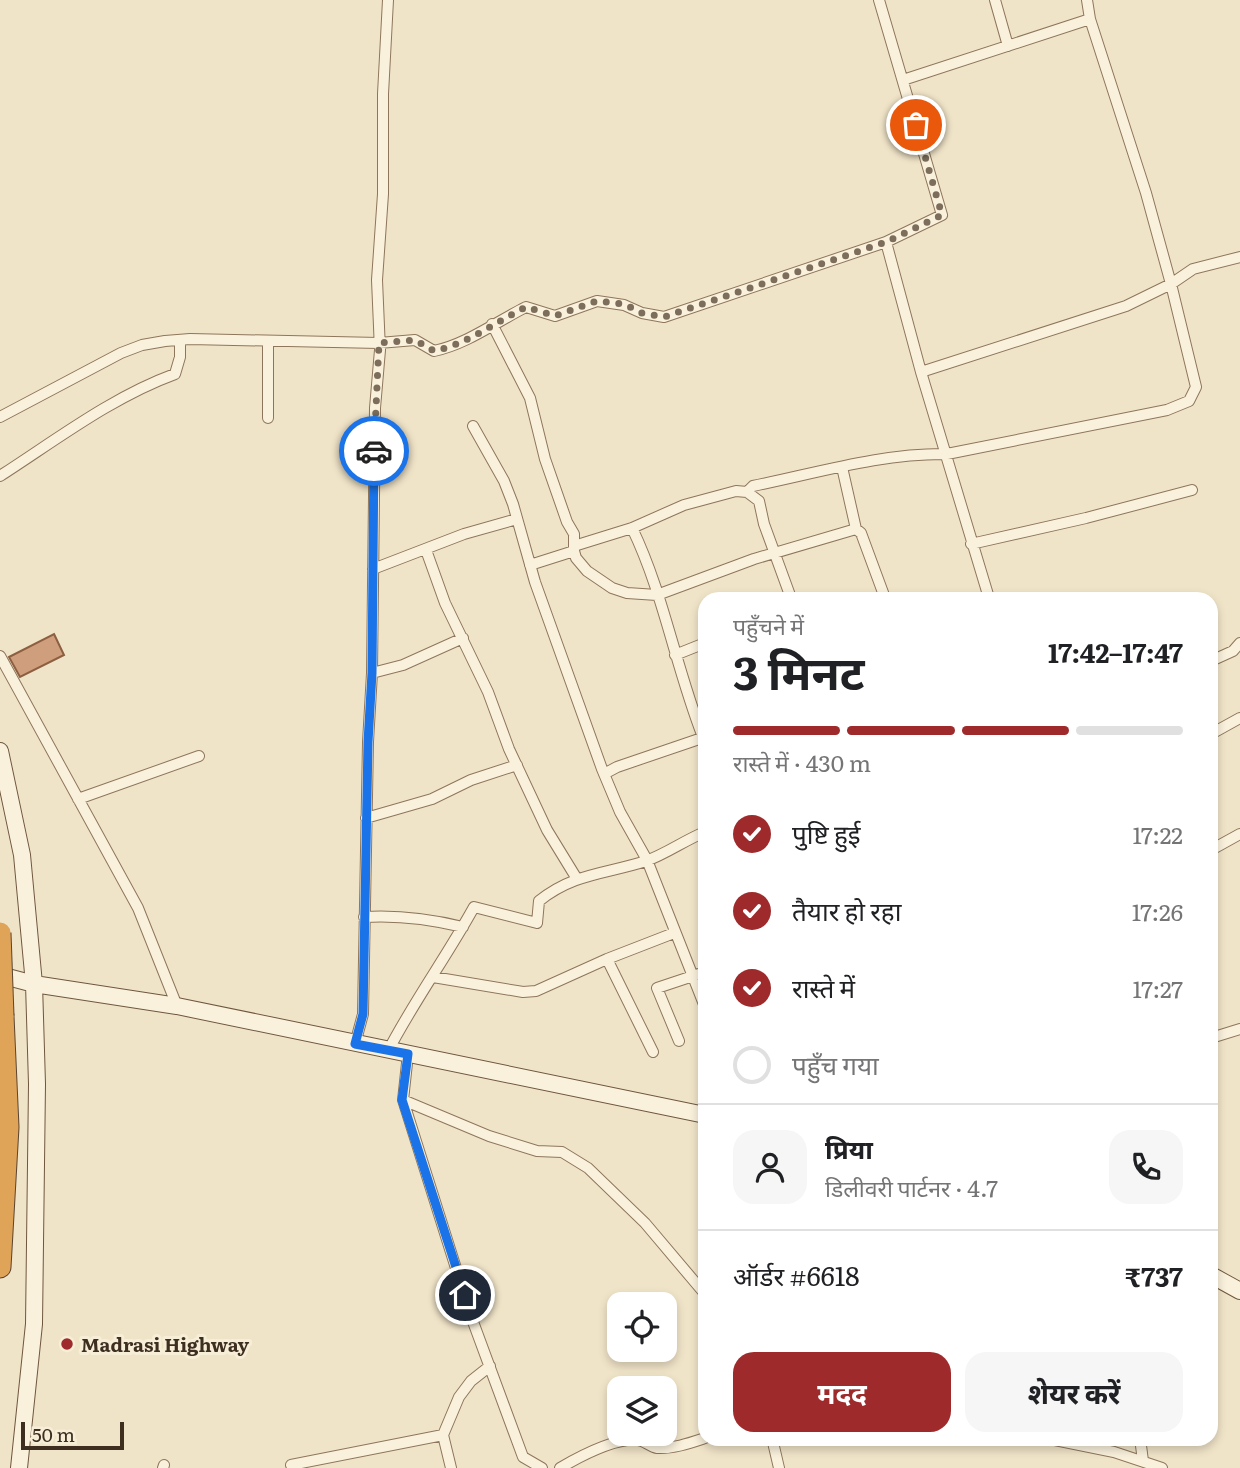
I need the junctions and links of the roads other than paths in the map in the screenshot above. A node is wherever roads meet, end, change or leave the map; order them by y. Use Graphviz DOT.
graph roads {
  1 [pos="388,0"];
  2 [pos="879,0"];
  3 [pos="995,0"];
  4 [pos="1087,0"];
  5 [pos="1090,19"];
  6 [pos="1007,46"];
  7 [pos="903,80"];
  8 [pos="886,242"];
  9 [pos="1240,257"];
  10 [pos="1171,284"];
  11 [pos="492,324"];
  12 [pos="180,341"];
  13 [pos="268,342"];
  14 [pos="379,343"];
  15 [pos="921,372"];
  16 [pos="0,417"];
  17 [pos="268,418"];
  18 [pos="472,426"];
  19 [pos="947,454"];
  20 [pos="842,467"];
  21 [pos="0,476"];
  22 [pos="1192,490"];
  23 [pos="747,492"];
  24 [pos="517,519"];
  25 [pos="632,528"];
  26 [pos="856,529"];
  27 [pos="971,544"];
  28 [pos="574,548"];
  29 [pos="426,550"];
  30 [pos="775,554"];
  31 [pos="530,565"];
  32 [pos="373,569"];
  33 [pos="789,592"];
  34 [pos="883,592"];
  35 [pos="987,592"];
  36 [pos="657,595"];
  37 [pos="463,638"];
  38 [pos="1240,643"];
  39 [pos="698,646"];
  40 [pos="675,655"];
  41 [pos="0,656"];
  42 [pos="1218,658"];
  43 [pos="372,673"];
  44 [pos="1240,718"];
  45 [pos="698,720"];
  46 [pos="1218,730"];
  47 [pos="698,739"];
  48 [pos="0,751"];
  49 [pos="199,756"];
  50 [pos="517,765"];
  51 [pos="604,774"];
  52 [pos="78,799"];
  53 [pos="366,818"];
  54 [pos="1240,834"];
  55 [pos="698,835"];
  56 [pos="1218,846"];
  57 [pos="647,860"];
  58 [pos="577,879"];
  59 [pos="364,917"];
  60 [pos="463,927"];
  61 [pos="0,933"];
  62 [pos="674,933"];
  63 [pos="607,959"];
  64 [pos="0,975"];
  65 [pos="698,975"];
  66 [pos="433,977"];
  67 [pos="693,977"];
  68 [pos="34,984"];
  69 [pos="698,990"];
  70 [pos="177,1006"];
  71 [pos="1240,1029"];
  72 [pos="1218,1036"];
  73 [pos="679,1041"];
  74 [pos="355,1044"];
  75 [pos="388,1051"];
  76 [pos="653,1052"];
  77 [pos="408,1054"];
  78 [pos="402,1100"];
  79 [pos="698,1114"];
  80 [pos="0,1267"];
  81 [pos="1218,1279"];
  82 [pos="698,1286"];
  83 [pos="1240,1291"];
  84 [pos="490,1366"];
  85 [pos="443,1435"];
  86 [pos="698,1440"];
  87 [pos="774,1446"];
  88 [pos="1084,1446"];
  89 [pos="1141,1446"];
  90 [pos="1143,1461"];
  91 [pos="291,1465"];
  92 [pos="19,1468"];
  93 [pos="451,1468"];
  94 [pos="542,1468"];
  95 [pos="560,1468"];
  96 [pos="779,1468"];
  97 [pos="1162,1468"];
  1 -- 14 [label="street"];
  2 -- 7 [label="street"];
  3 -- 6 [label="street"];
  4 -- 5 [label="street"];
  5 -- 6 [label="street"];
  5 -- 10 [label="street"];
  6 -- 7 [label="street"];
  7 -- 8 [label="street"];
  8 -- 11 [label="street"];
  8 -- 15 [label="street"];
  9 -- 10 [label="street"];
  10 -- 15 [label="street"];
  10 -- 19 [label="street"];
  11 -- 14 [label="street"];
  11 -- 28 [label="street"];
  12 -- 13 [label="street"];
  12 -- 16 [label="street"];
  12 -- 21 [label="street"];
  13 -- 14 [label="street"];
  13 -- 17 [label="street"];
  14 -- 32 [label="street"];
  15 -- 19 [label="street"];
  18 -- 24 [label="street"];
  19 -- 20 [label="street"];
  19 -- 27 [label="street"];
  20 -- 23 [label="street"];
  20 -- 26 [label="street"];
  22 -- 27 [label="street"];
  23 -- 25 [label="street"];
  23 -- 30 [label="street"];
  24 -- 29 [label="street"];
  24 -- 31 [label="street"];
  25 -- 28 [label="street"];
  25 -- 36 [label="street"];
  26 -- 30 [label="street"];
  26 -- 34 [label="street"];
  27 -- 35 [label="street"];
  28 -- 31 [label="street"];
  28 -- 36 [label="street"];
  29 -- 32 [label="street"];
  29 -- 37 [label="street"];
  30 -- 33 [label="street"];
  30 -- 36 [label="street"];
  31 -- 51 [label="street"];
  32 -- 43 [label="street"];
  36 -- 40 [label="street"];
  37 -- 43 [label="street"];
  37 -- 50 [label="street"];
  38 -- 42 [label="street"];
  39 -- 40 [label="street"];
  40 -- 45 [label="street"];
  41 -- 52 [label="street"];
  43 -- 53 [label="street"];
  44 -- 46 [label="street"];
  47 -- 51 [label="street"];
  48 -- 68 [label="street"];
  49 -- 52 [label="street"];
  50 -- 53 [label="street"];
  50 -- 58 [label="street"];
  51 -- 57 [label="street"];
  52 -- 70 [label="street"];
  53 -- 59 [label="street"];
  54 -- 56 [label="street"];
  55 -- 57 [label="street"];
  57 -- 58 [label="street"];
  57 -- 62 [label="street"];
  58 -- 60 [label="street"];
  59 -- 60 [label="street"];
  59 -- 74 [label="street"];
  60 -- 66 [label="street"];
  61 -- 80 [label="highway, bridge"];
  62 -- 63 [label="street"];
  62 -- 67 [label="street"];
  63 -- 66 [label="street"];
  63 -- 76 [label="street"];
  64 -- 68 [label="street"];
  65 -- 67 [label="street"];
  66 -- 75 [label="street"];
  67 -- 69 [label="street"];
  67 -- 73 [label="street"];
  68 -- 70 [label="street"];
  68 -- 92 [label="street"];
  70 -- 74 [label="street"];
  71 -- 72 [label="street"];
  74 -- 75 [label="street"];
  75 -- 77 [label="street"];
  77 -- 78 [label="street"];
  77 -- 79 [label="street"];
  78 -- 82 [label="street"];
  78 -- 84 [label="street"];
  81 -- 83 [label="street"];
  84 -- 85 [label="street"];
  84 -- 94 [label="street"];
  85 -- 91 [label="street"];
  85 -- 93 [label="street"];
  86 -- 95 [label="street"];
  87 -- 96 [label="street"];
  88 -- 90 [label="street"];
  89 -- 90 [label="street"];
  90 -- 97 [label="street"];
}
